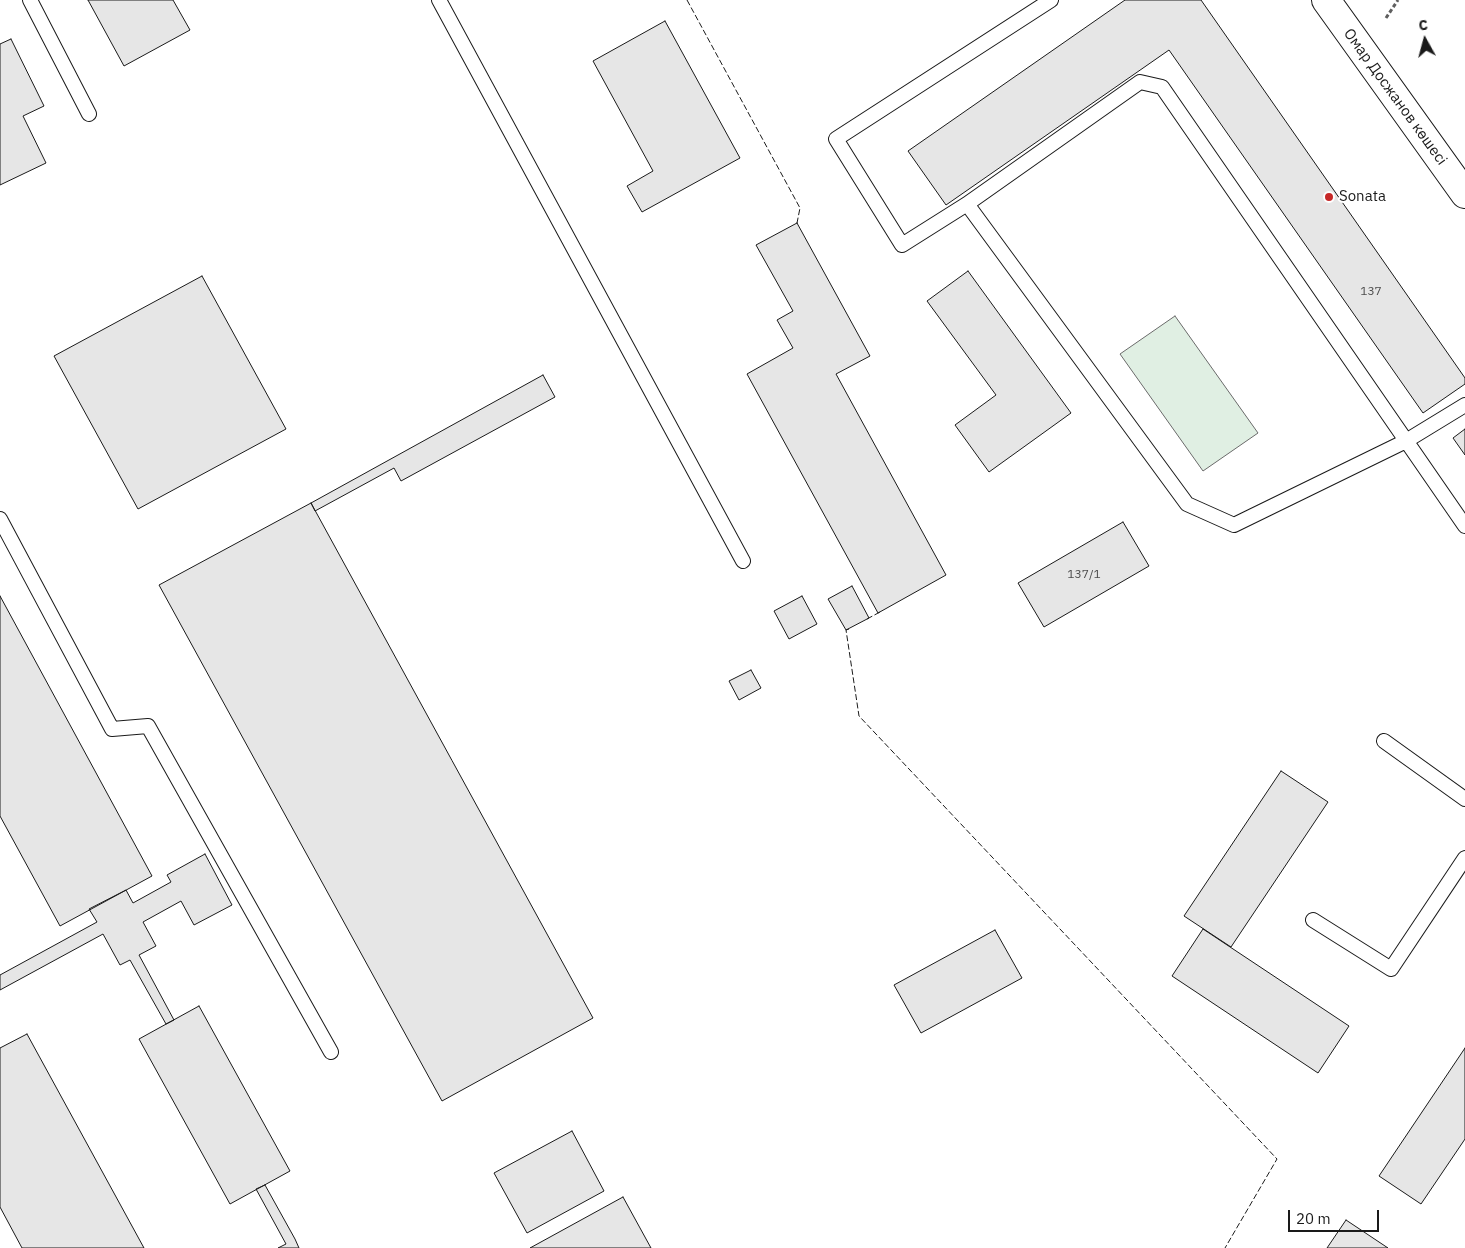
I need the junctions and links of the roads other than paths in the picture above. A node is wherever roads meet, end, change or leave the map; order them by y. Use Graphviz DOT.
graph roads {
  1 [pos="30,0"];
  2 [pos="439,0"];
  3 [pos="1051,0"];
  4 [pos="1326,0"];
  5 [pos="89,114"];
  6 [pos="1465,194"];
  7 [pos="967,204"];
  8 [pos="1465,405"];
  9 [pos="1406,441"];
  10 [pos="0,519"];
  11 [pos="1465,526"];
  12 [pos="743,561"];
  13 [pos="1384,741"];
  14 [pos="1465,799"];
  15 [pos="1465,858"];
  16 [pos="1313,920"];
  17 [pos="331,1052"];
  1 -- 5 [label="lane"];
  2 -- 12 [label="lane"];
  3 -- 7 [label="lane"];
  4 -- 6 [label="main road, Омар Досжанов көшесі"];
  7 -- 9 [label="lane"];
  7 -- 9 [label="lane"];
  8 -- 9 [label="lane"];
  9 -- 11 [label="lane"];
  10 -- 17 [label="lane"];
  13 -- 14 [label="lane"];
  15 -- 16 [label="lane"];
}
